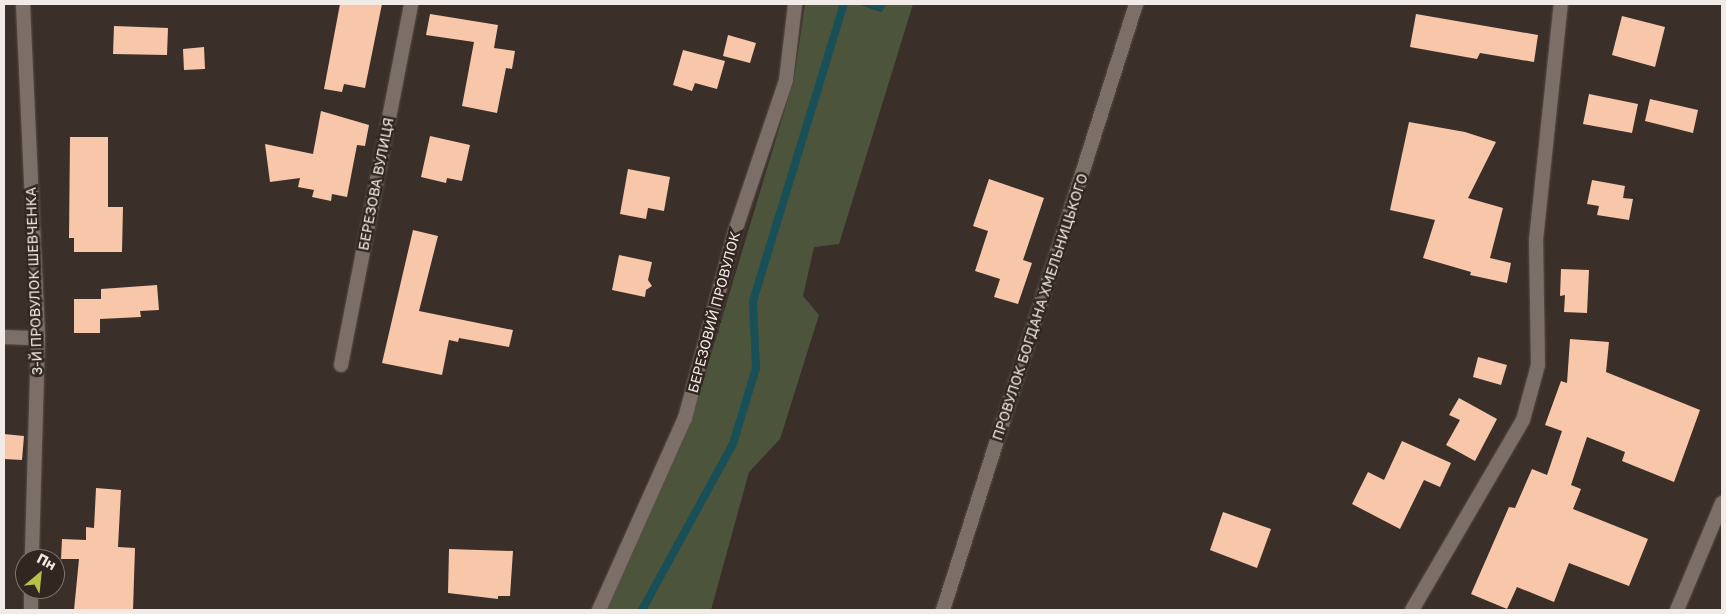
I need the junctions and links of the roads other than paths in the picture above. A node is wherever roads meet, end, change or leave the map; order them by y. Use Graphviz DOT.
graph roads {
  1 [pos="23,4"];
  2 [pos="411,4"];
  3 [pos="795,4"];
  4 [pos="1136,4"];
  5 [pos="1561,4"];
  6 [pos="4,337"];
  7 [pos="38,338"];
  8 [pos="341,365"];
  9 [pos="1722,503"];
  10 [pos="32,549"];
  11 [pos="599,610"];
  12 [pos="943,610"];
  13 [pos="1412,610"];
  14 [pos="1677,610"];
  1 -- 7 [label="street, 3-Й ПРОВУЛОК ШЕВЧЕНКА"];
  2 -- 8 [label="street, БЕРЕЗОВА ВУЛИЦЯ"];
  3 -- 11 [label="street, БЕРЕЗОВИЙ ПРОВУЛОК"];
  4 -- 12 [label="street, ПРОВУЛОК БОГДАНА ХМЕЛЬНИЦЬКОГО"];
  5 -- 13 [label="street"];
  6 -- 7 [label="street"];
  7 -- 10 [label="street, 3-Й ПРОВУЛОК ШЕВЧЕНКА"];
  9 -- 14 [label="street"];
}
